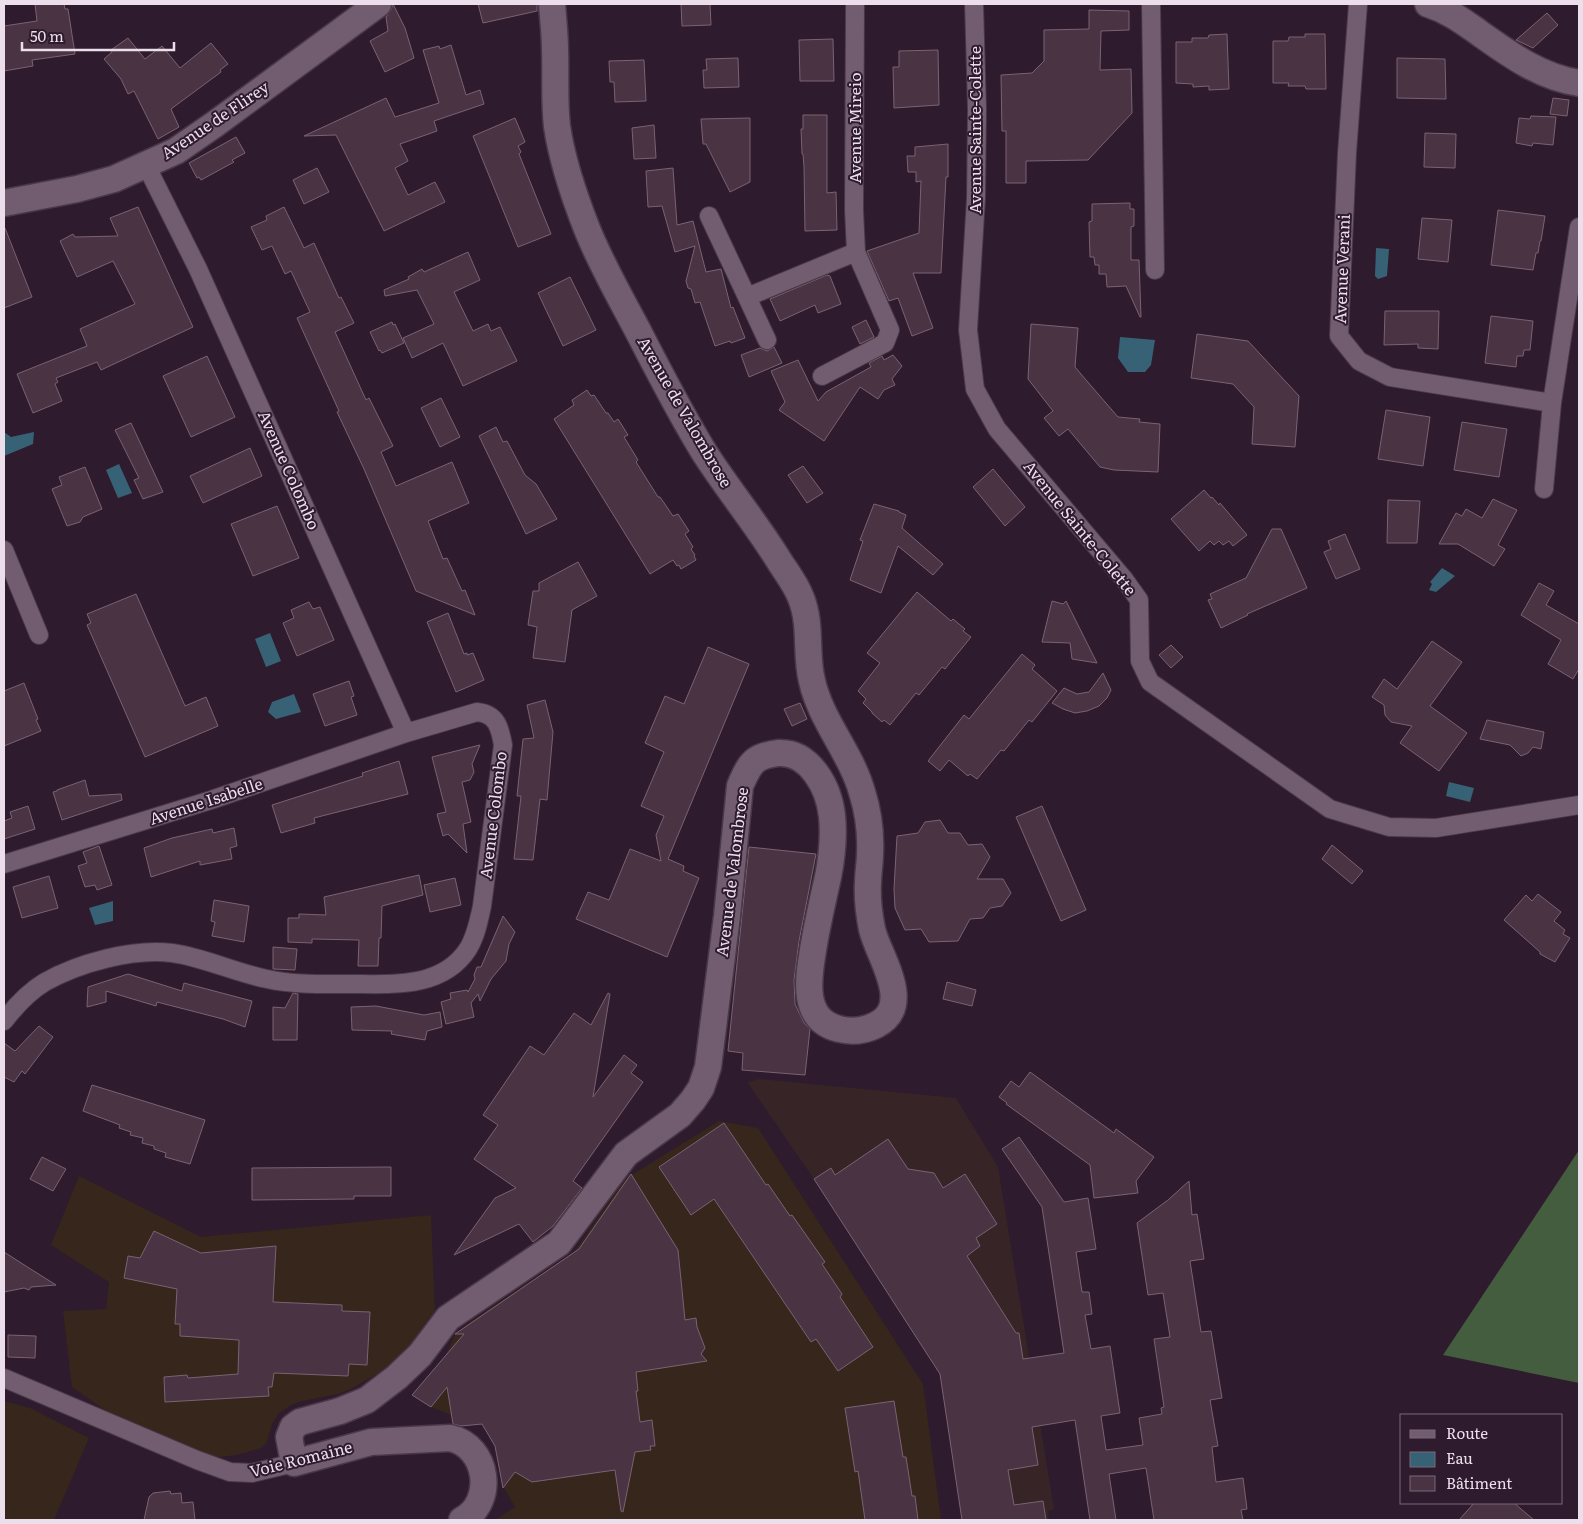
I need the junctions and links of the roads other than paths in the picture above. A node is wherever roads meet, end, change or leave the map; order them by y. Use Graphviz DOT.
graph roads {
  1 [pos="378,4"];
  2 [pos="552,4"];
  3 [pos="855,4"];
  4 [pos="974,4"];
  5 [pos="1151,4"];
  6 [pos="1358,4"];
  7 [pos="1428,4"];
  8 [pos="1579,83"];
  9 [pos="146,165"];
  10 [pos="4,203"];
  11 [pos="709,216"];
  12 [pos="1579,226"];
  13 [pos="856,252"];
  14 [pos="1155,270"];
  15 [pos="747,298"];
  16 [pos="767,340"];
  17 [pos="822,376"];
  18 [pos="1552,403"];
  19 [pos="1544,489"];
  20 [pos="4,550"];
  21 [pos="39,635"];
  22 [pos="406,733"];
  23 [pos="1579,805"];
  24 [pos="4,864"];
  25 [pos="4,1021"];
  26 [pos="4,1378"];
  27 [pos="294,1463"];
  28 [pos="462,1520"];
  1 -- 9 [label="main road, Avenue de Flirey"];
  2 -- 27 [label="main road, Avenue de Valombrose"];
  3 -- 13 [label="street, Avenue Mireio"];
  4 -- 23 [label="street, Avenue Sainte-Colette"];
  5 -- 14 [label="street"];
  6 -- 18 [label="street, Avenue Verani"];
  7 -- 8 [label="main road"];
  9 -- 10 [label="main road, Avenue de Flirey"];
  9 -- 22 [label="street, Avenue Colombo"];
  11 -- 15 [label="street"];
  12 -- 18 [label="street"];
  13 -- 15 [label="street"];
  13 -- 17 [label="street, Avenue Mireio"];
  15 -- 16 [label="street"];
  18 -- 19 [label="street"];
  20 -- 21 [label="street"];
  22 -- 24 [label="street, Avenue Isabelle"];
  22 -- 25 [label="street, Avenue Colombo"];
  26 -- 27 [label="street, Voie Romaine"];
  27 -- 28 [label="main road, Voie Romaine"];
}
